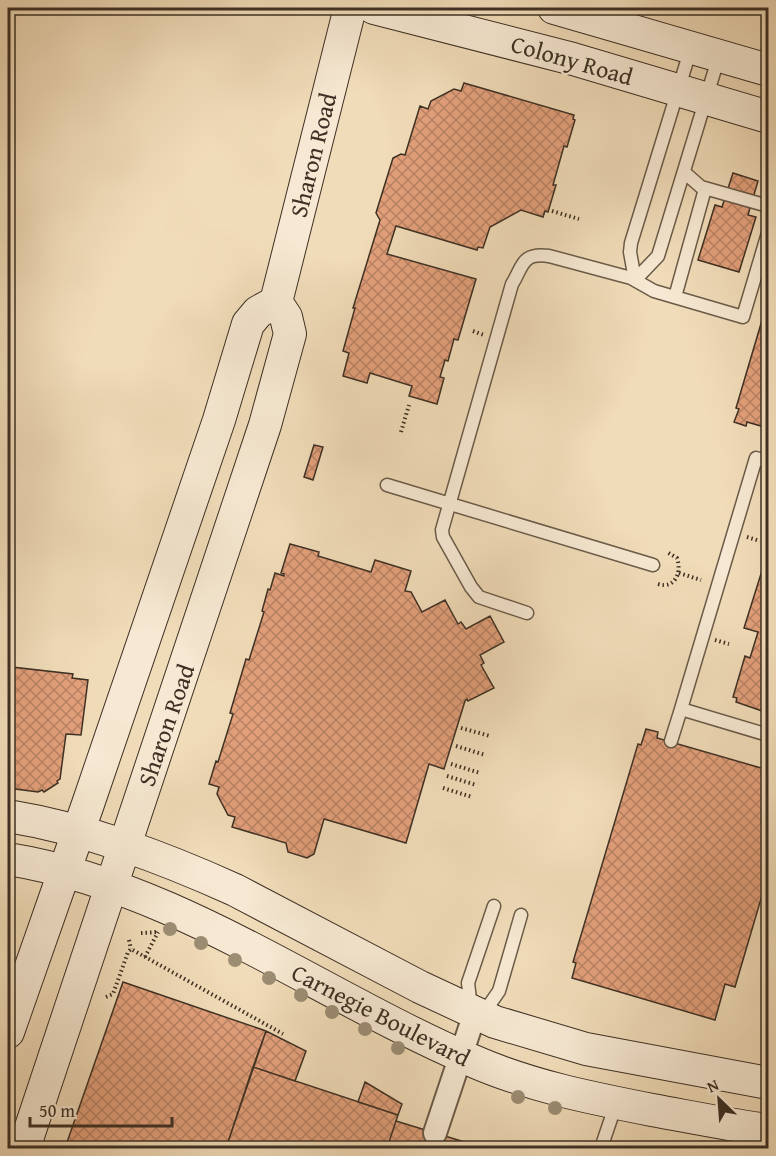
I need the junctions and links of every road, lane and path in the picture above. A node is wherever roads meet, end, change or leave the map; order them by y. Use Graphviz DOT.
graph roads {
  1 [pos="350,8"];
  2 [pos="374,8"];
  3 [pos="554,8"];
  4 [pos="705,52"];
  5 [pos="768,70"];
  6 [pos="692,94"];
  7 [pos="768,117"];
  8 [pos="684,172"];
  9 [pos="705,189"];
  10 [pos="768,206"];
  11 [pos="552,211"];
  12 [pos="579,219"];
  13 [pos="768,233"];
  14 [pos="635,280"];
  15 [pos="675,297"];
  16 [pos="276,302"];
  17 [pos="245,331"];
  18 [pos="409,405"];
  19 [pos="401,432"];
  20 [pos="768,462"];
  21 [pos="387,485"];
  22 [pos="449,503"];
  23 [pos="232,527"];
  24 [pos="667,552"];
  25 [pos="653,565"];
  26 [pos="679,573"];
  27 [pos="701,580"];
  28 [pos="658,584"];
  29 [pos="527,613"];
  30 [pos="681,709"];
  31 [pos="461,728"];
  32 [pos="768,735"];
  33 [pos="490,736"];
  34 [pos="671,741"];
  35 [pos="456,746"];
  36 [pos="485,755"];
  37 [pos="450,764"];
  38 [pos="480,772"];
  39 [pos="447,776"];
  40 [pos="476,785"];
  41 [pos="443,788"];
  42 [pos="472,796"];
  43 [pos="8,816"];
  44 [pos="78,832"];
  45 [pos="126,846"];
  46 [pos="8,859"];
  47 [pos="63,871"];
  48 [pos="112,888"];
  49 [pos="494,906"];
  50 [pos="521,915"];
  51 [pos="158,932"];
  52 [pos="129,940"];
  53 [pos="131,949"];
  54 [pos="145,957"];
  55 [pos="106,997"];
  56 [pos="475,1013"];
  57 [pos="8,1032"];
  58 [pos="283,1034"];
  59 [pos="460,1056"];
  60 [pos="768,1083"];
  61 [pos="616,1103"];
  62 [pos="768,1130"];
  63 [pos="435,1132"];
  64 [pos="24,1149"];
  65 [pos="601,1149"];
  1 -- 16 [label="main road, Sharon Road"];
  2 -- 6 [label="main road, Colony Road"];
  3 -- 4 [label="main road, Colony Road"];
  4 -- 5 [label="main road, Colony Road"];
  4 -- 6 [label="lane"];
  4 -- 6 [label="lane"];
  6 -- 7 [label="main road, Colony Road"];
  6 -- 8 [label="lane"];
  6 -- 14 [label="lane"];
  8 -- 9 [label="lane"];
  8 -- 14 [label="lane"];
  9 -- 10 [label="lane"];
  9 -- 15 [label="lane"];
  11 -- 12 [label="path"];
  13 -- 15 [label="lane"];
  14 -- 15 [label="lane"];
  14 -- 22 [label="lane"];
  16 -- 17 [label="main road, Sharon Road"];
  16 -- 23 [label="main road, Sharon Road"];
  17 -- 23 [label="main road"];
  17 -- 44 [label="main road, Sharon Road"];
  18 -- 19 [label="path"];
  20 -- 30 [label="lane"];
  21 -- 22 [label="lane"];
  22 -- 25 [label="lane"];
  22 -- 29 [label="lane"];
  23 -- 45 [label="main road, Sharon Road"];
  24 -- 26 [label="path"];
  26 -- 27 [label="path"];
  26 -- 28 [label="path"];
  30 -- 32 [label="lane"];
  30 -- 34 [label="lane"];
  31 -- 33 [label="path"];
  35 -- 36 [label="path"];
  37 -- 38 [label="path"];
  39 -- 40 [label="path"];
  41 -- 42 [label="path"];
  43 -- 44 [label="main road, Carnegie Boulevard"];
  44 -- 45 [label="main road, Carnegie Boulevard"];
  44 -- 47 [label="main road, Sharon Road"];
  45 -- 48 [label="main road, Sharon Road"];
  45 -- 56 [label="main road, Carnegie Boulevard"];
  46 -- 47 [label="main road, Carnegie Boulevard"];
  47 -- 48 [label="main road, Carnegie Boulevard"];
  47 -- 57 [label="main road, Sharon Road"];
  48 -- 59 [label="main road, Carnegie Boulevard"];
  48 -- 64 [label="main road, Sharon Road"];
  49 -- 56 [label="lane"];
  50 -- 56 [label="lane"];
  51 -- 54 [label="path"];
  52 -- 53 [label="path"];
  53 -- 54 [label="path"];
  53 -- 55 [label="path"];
  54 -- 58 [label="path"];
  56 -- 59 [label="street"];
  56 -- 60 [label="main road, Carnegie Boulevard"];
  59 -- 61 [label="main road, Carnegie Boulevard"];
  59 -- 63 [label="street"];
  61 -- 62 [label="main road, Carnegie Boulevard"];
  61 -- 65 [label="lane"];
}
